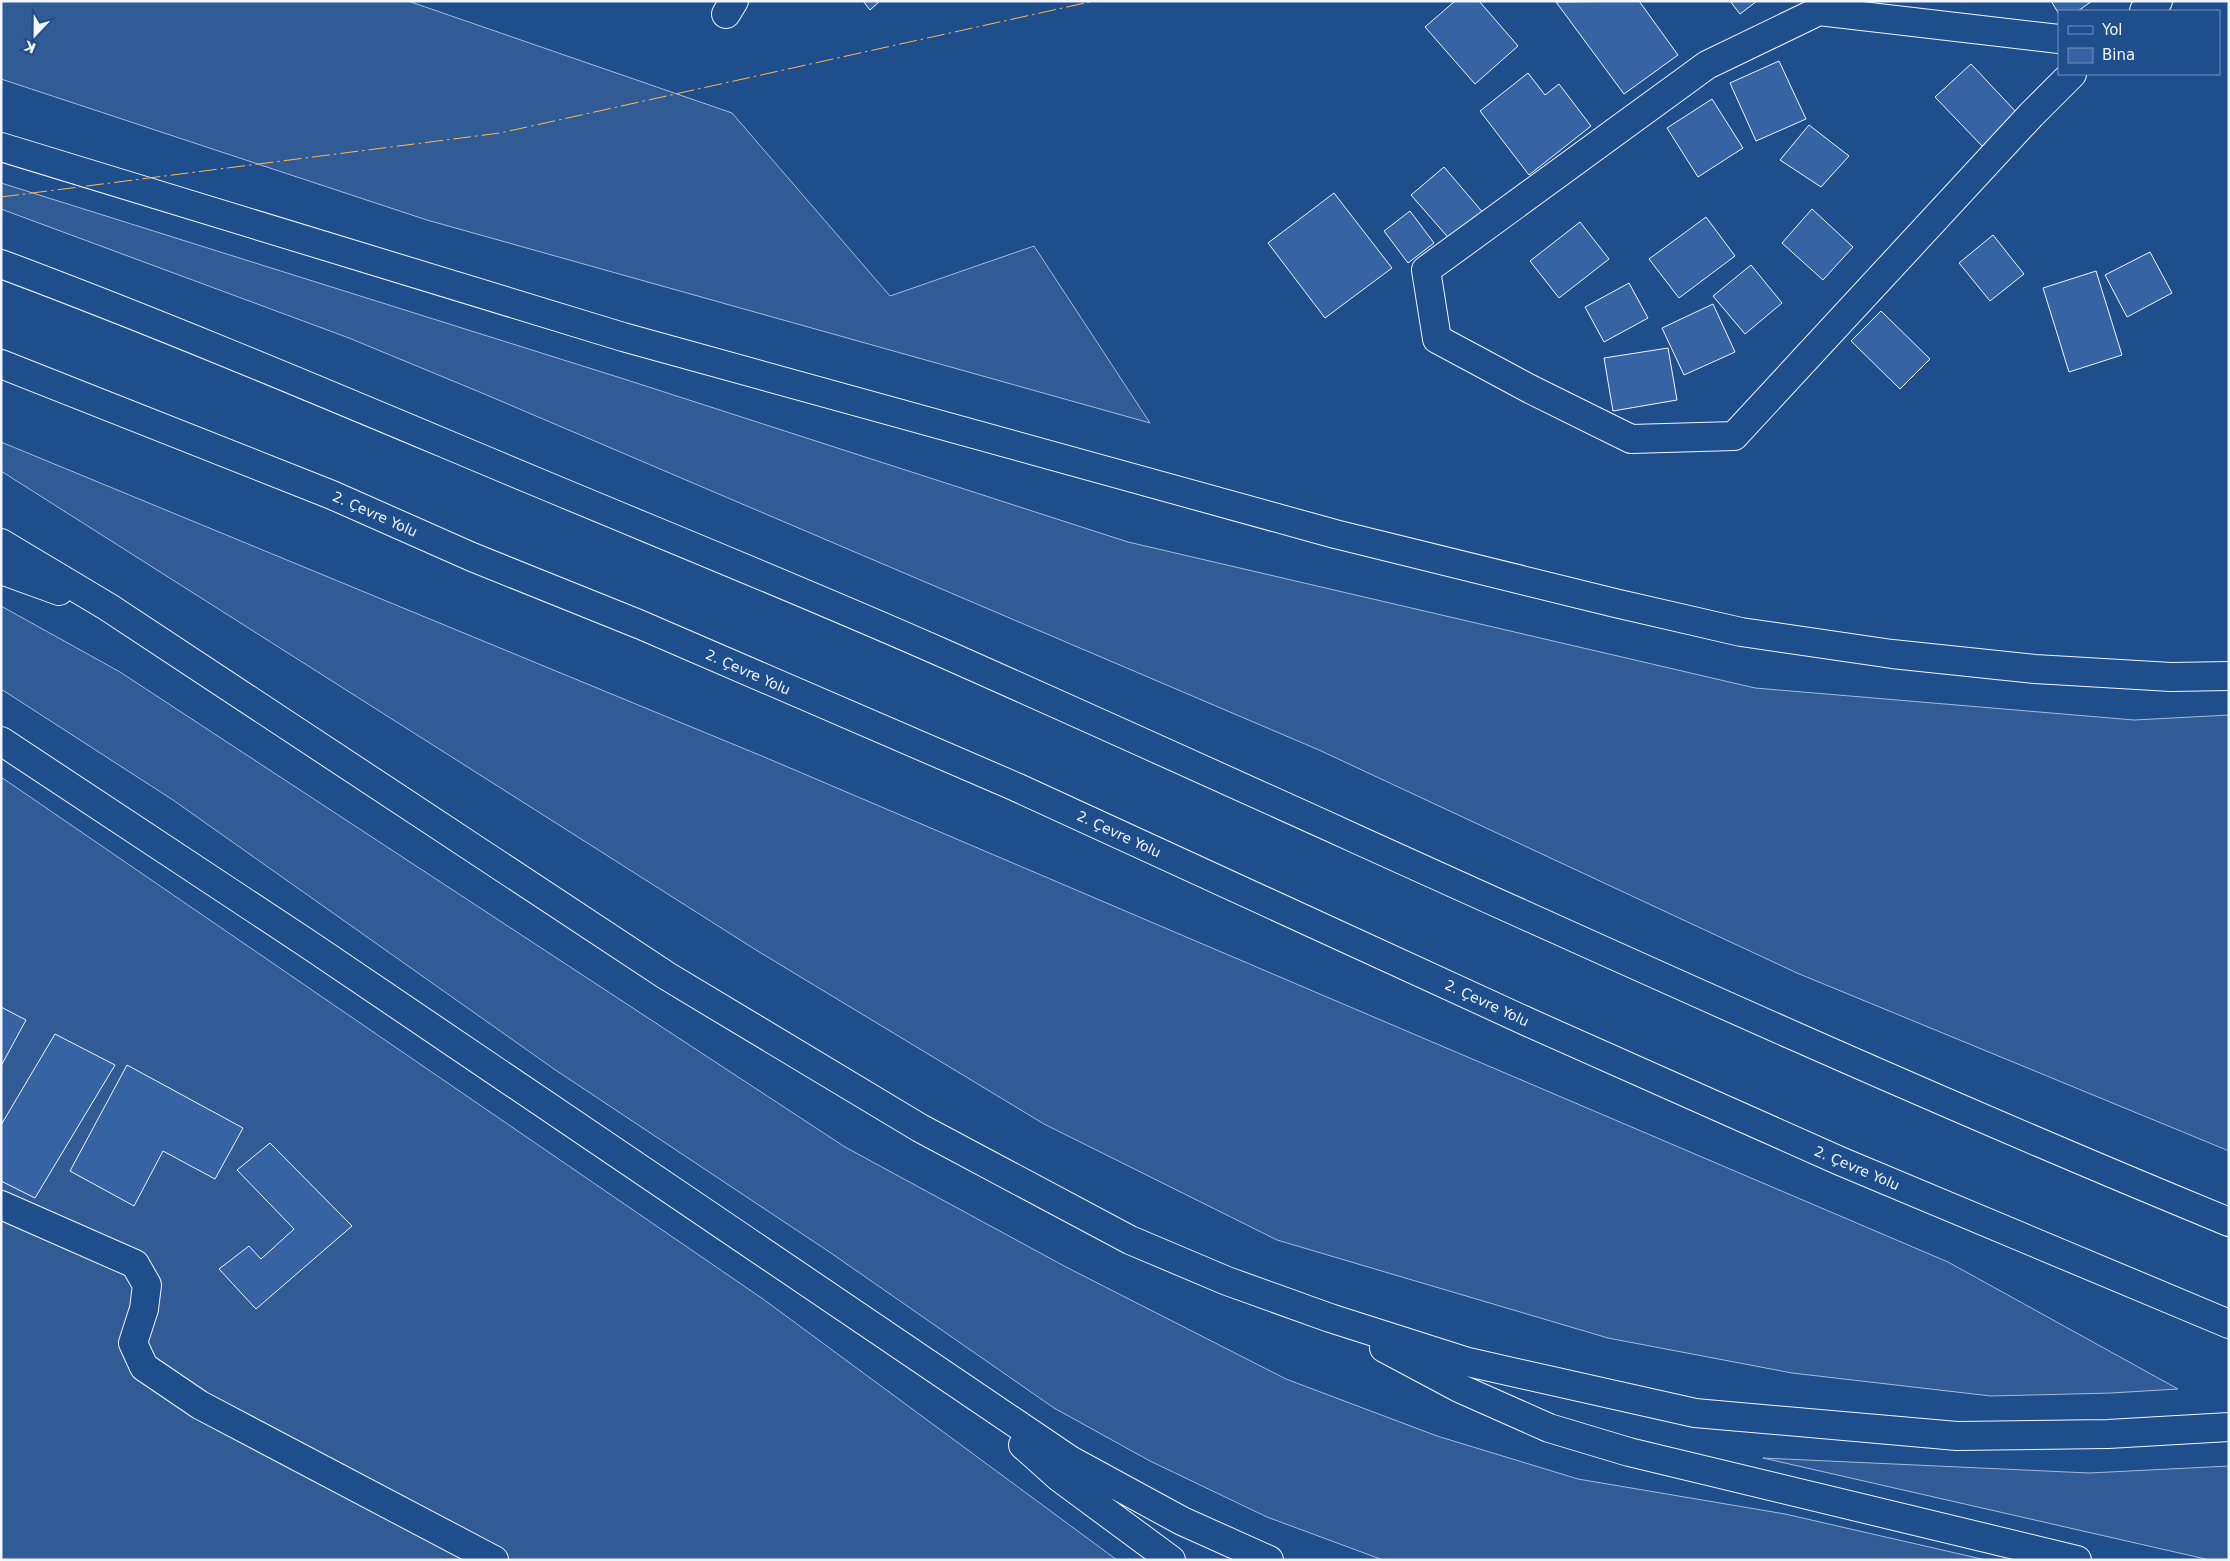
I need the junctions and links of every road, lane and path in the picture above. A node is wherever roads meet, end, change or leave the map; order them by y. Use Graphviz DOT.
graph roads {
  1 [pos="2158,1"];
  2 [pos="2145,10"];
  3 [pos="2058,40"];
  4 [pos="2071,75"];
  5 [pos="1,146"];
  6 [pos="1,264"];
  7 [pos="1,364"];
  8 [pos="1,543"];
  9 [pos="1,570"];
  10 [pos="108,607"];
  11 [pos="2229,676"];
  12 [pos="1,741"];
  13 [pos="1,1205"];
  14 [pos="2229,1222"];
  15 [pos="1330,1318"];
  16 [pos="2229,1324"];
  17 [pos="954,1382"];
  18 [pos="2229,1427"];
  19 [pos="494,1560"];
  20 [pos="1171,1560"];
  21 [pos="1269,1560"];
  22 [pos="2077,1560"];
  1 -- 2 [label="main road"];
  3 -- 4 [label="main road"];
  5 -- 11 [label="main road"];
  6 -- 14 [label="main road"];
  7 -- 16 [label="main road, 2. Çevre Yolu"];
  8 -- 10 [label="main road"];
  9 -- 10 [label="main road"];
  10 -- 15 [label="main road"];
  12 -- 17 [label="main road"];
  13 -- 19 [label="main road"];
  15 -- 18 [label="main road"];
  15 -- 22 [label="main road"];
  17 -- 20 [label="main road"];
  17 -- 21 [label="main road"];
}
